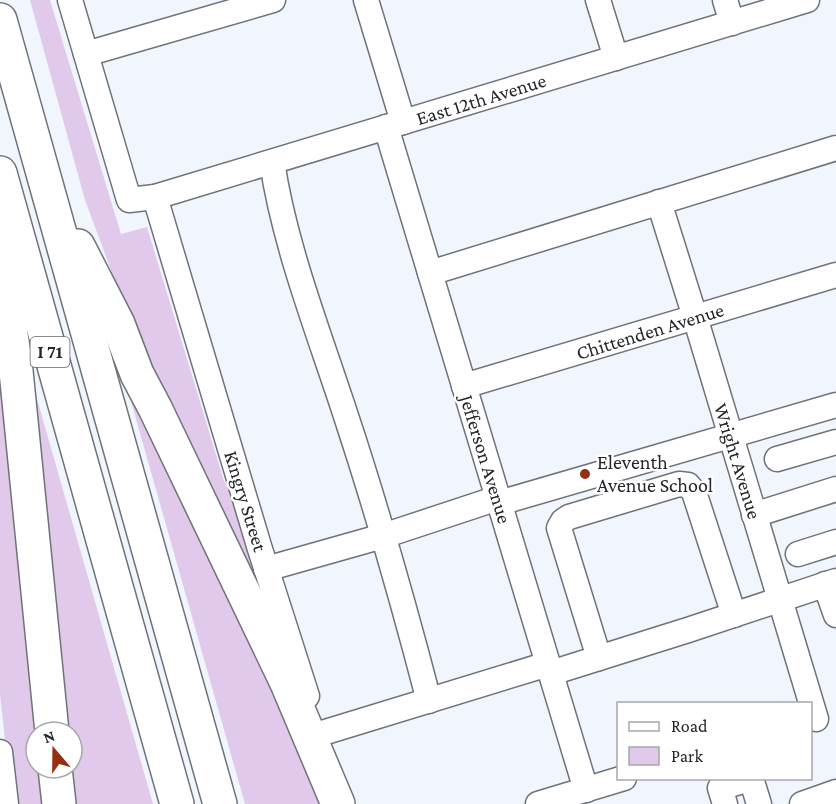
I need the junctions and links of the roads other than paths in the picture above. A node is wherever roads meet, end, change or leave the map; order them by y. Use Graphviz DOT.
graph roads {
  1 [pos="70,0"];
  2 [pos="273,0"];
  3 [pos="366,0"];
  4 [pos="598,0"];
  5 [pos="724,0"];
  6 [pos="807,0"];
  7 [pos="0,20"];
  8 [pos="732,23"];
  9 [pos="86,54"];
  10 [pos="616,58"];
  11 [pos="395,125"];
  12 [pos="836,148"];
  13 [pos="272,162"];
  14 [pos="44,181"];
  15 [pos="2,182"];
  16 [pos="155,197"];
  17 [pos="659,202"];
  18 [pos="430,273"];
  19 [pos="836,275"];
  20 [pos="695,317"];
  21 [pos="464,386"];
  22 [pos="836,405"];
  23 [pos="731,436"];
  24 [pos="836,442"];
  25 [pos="777,459"];
  26 [pos="836,489"];
  27 [pos="498,501"];
  28 [pos="754,515"];
  29 [pos="383,536"];
  30 [pos="836,542"];
  31 [pos="798,554"];
  32 [pos="266,569"];
  33 [pos="831,582"];
  34 [pos="780,599"];
  35 [pos="734,615"];
  36 [pos="836,615"];
  37 [pos="599,658"];
  38 [pos="549,669"];
  39 [pos="429,700"];
  40 [pos="821,718"];
  41 [pos="51,720"];
  42 [pos="319,734"];
  43 [pos="0,752"];
  44 [pos="56,780"];
  45 [pos="619,780"];
  46 [pos="748,780"];
  47 [pos="752,780"];
  48 [pos="836,792"];
  49 [pos="572,797"];
  50 [pos="340,802"];
  51 [pos="6,804"];
  52 [pos="59,804"];
  53 [pos="177,804"];
  54 [pos="220,804"];
  55 [pos="537,804"];
  56 [pos="725,804"];
  57 [pos="759,804"];
  58 [pos="802,804"];
  1 -- 9 [label="street"];
  2 -- 9 [label="street"];
  3 -- 11 [label="street, Jefferson Avenue"];
  4 -- 10 [label="street"];
  5 -- 8 [label="street"];
  6 -- 8 [label="street, East 12th Avenue"];
  7 -- 14 [label="highway, I 71"];
  8 -- 10 [label="street, East 12th Avenue"];
  9 -- 16 [label="street, East 12th Avenue"];
  10 -- 11 [label="street, East 12th Avenue"];
  11 -- 13 [label="street, East 12th Avenue"];
  11 -- 18 [label="street, Jefferson Avenue"];
  12 -- 17 [label="street"];
  13 -- 16 [label="street, East 12th Avenue"];
  13 -- 29 [label="street"];
  14 -- 50 [label="highway"];
  14 -- 54 [label="highway, I 71"];
  15 -- 41 [label="highway"];
  15 -- 53 [label="highway, I 71"];
  16 -- 32 [label="street, Kingry Street"];
  17 -- 18 [label="street"];
  17 -- 20 [label="street, Wright Avenue"];
  18 -- 21 [label="street, Jefferson Avenue"];
  19 -- 20 [label="street, Chittenden Avenue"];
  20 -- 21 [label="street, Chittenden Avenue"];
  20 -- 23 [label="street, Wright Avenue"];
  21 -- 27 [label="street, Jefferson Avenue"];
  22 -- 23 [label="street"];
  23 -- 27 [label="street"];
  23 -- 28 [label="street, Wright Avenue"];
  24 -- 25 [label="street"];
  26 -- 28 [label="street"];
  27 -- 29 [label="street"];
  27 -- 38 [label="street, Jefferson Avenue"];
  28 -- 34 [label="street, Wright Avenue"];
  29 -- 32 [label="street"];
  29 -- 39 [label="street"];
  30 -- 31 [label="street"];
  32 -- 42 [label="street, Kingry Street"];
  33 -- 34 [label="street"];
  33 -- 36 [label="street"];
  34 -- 35 [label="street"];
  34 -- 40 [label="street, Wright Avenue"];
  35 -- 37 [label="street"];
  35 -- 37 [label="street"];
  37 -- 38 [label="street"];
  38 -- 39 [label="street"];
  38 -- 49 [label="street, Jefferson Avenue"];
  39 -- 42 [label="street"];
  42 -- 50 [label="street, Kingry Street"];
  43 -- 51 [label="street"];
  44 -- 52 [label="highway"];
  45 -- 49 [label="street"];
  46 -- 56 [label="street"];
  47 -- 57 [label="street"];
  48 -- 58 [label="street"];
  49 -- 55 [label="street"];
}
